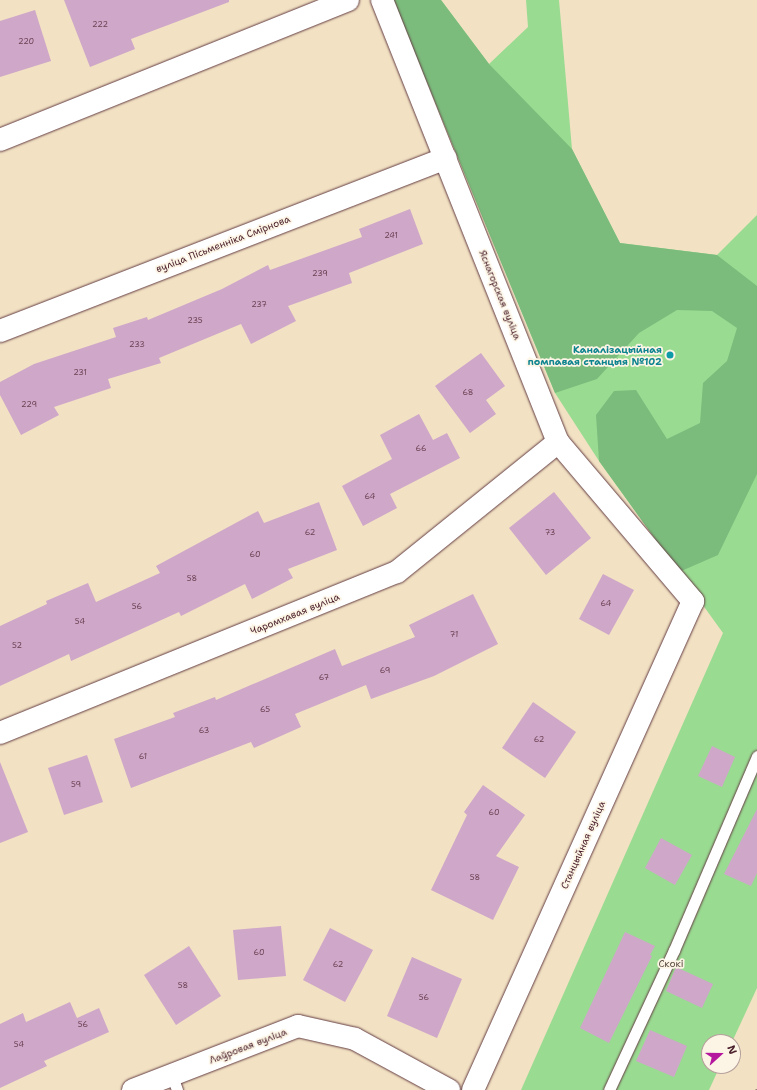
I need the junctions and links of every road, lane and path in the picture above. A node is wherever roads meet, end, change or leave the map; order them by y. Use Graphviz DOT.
graph roads {
  1 [pos="348,0"];
  2 [pos="382,0"];
  3 [pos="0,140"];
  4 [pos="446,158"];
  5 [pos="0,331"];
  6 [pos="558,442"];
  7 [pos="693,601"];
  8 [pos="0,733"];
  9 [pos="757,756"];
  10 [pos="175,1083"];
  11 [pos="133,1090"];
  12 [pos="449,1090"];
  13 [pos="473,1090"];
  14 [pos="609,1090"];
  1 -- 3 [label="street"];
  2 -- 4 [label="street, Яснагорская вуліца"];
  4 -- 5 [label="street, вуліца Пісьменніка Смірнова"];
  4 -- 6 [label="street, Яснагорская вуліца"];
  6 -- 7 [label="street, Яснагорская вуліца"];
  6 -- 8 [label="street, Чаромхавая вуліца"];
  7 -- 13 [label="street, Станцыйная вуліца"];
  9 -- 14 [label="lane"];
  10 -- 11 [label="street, Лаўровая вуліца"];
  10 -- 12 [label="street, Лаўровая вуліца"];
}
